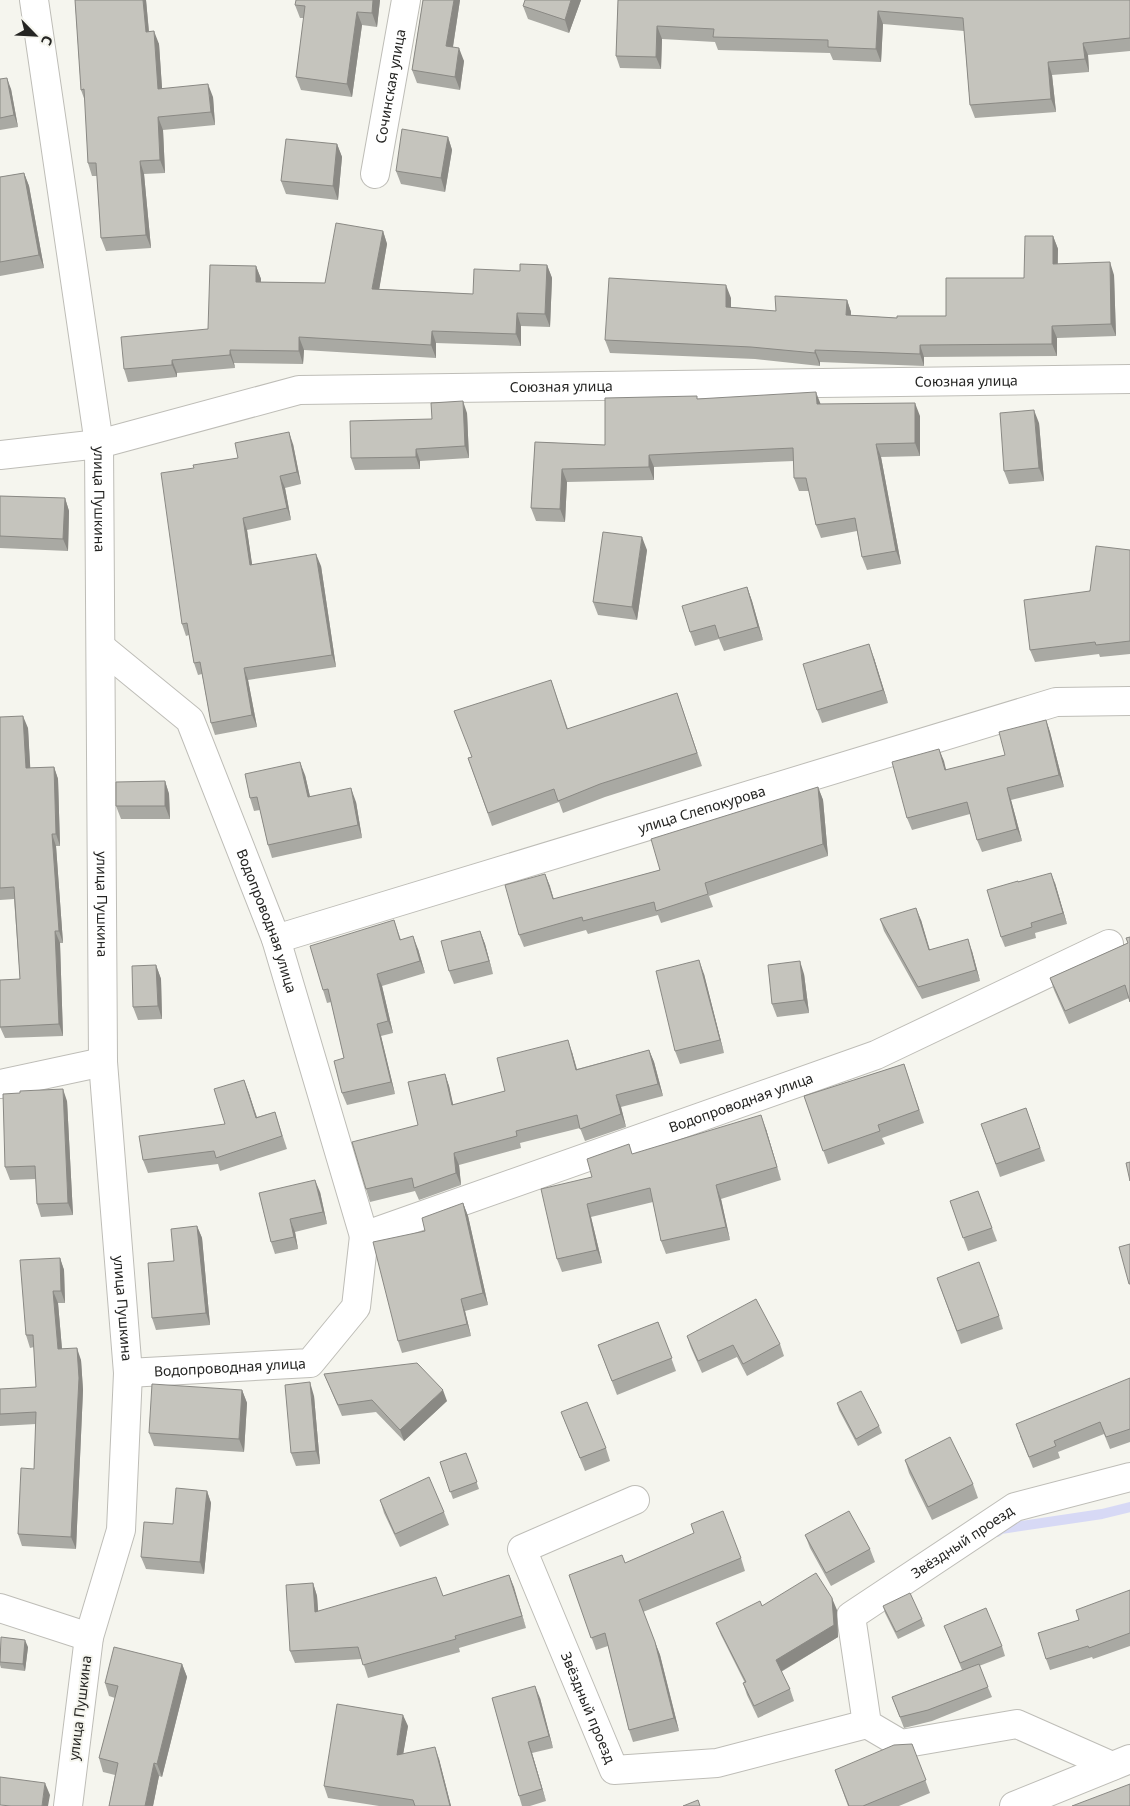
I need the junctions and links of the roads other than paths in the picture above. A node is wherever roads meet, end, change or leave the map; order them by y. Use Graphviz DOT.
graph roads {
  1 [pos="34,0"];
  2 [pos="406,0"];
  3 [pos="376,174"];
  4 [pos="1130,379"];
  5 [pos="99,444"];
  6 [pos="0,455"];
  7 [pos="102,648"];
  8 [pos="1130,701"];
  9 [pos="276,939"];
  10 [pos="1109,944"];
  11 [pos="103,1062"];
  12 [pos="0,1084"];
  13 [pos="364,1236"];
  14 [pos="128,1373"];
  15 [pos="1130,1476"];
  16 [pos="635,1500"];
  17 [pos="0,1608"];
  18 [pos="89,1637"];
  19 [pos="867,1724"];
  20 [pos="1121,1762"];
  21 [pos="68,1806"];
  22 [pos="1014,1806"];
  1 -- 5 [label="street, улица Пушкина"];
  2 -- 3 [label="street, Сочинская улица"];
  4 -- 5 [label="street, Союзная улица"];
  5 -- 6 [label="street, Союзная улица"];
  5 -- 7 [label="street, улица Пушкина"];
  7 -- 9 [label="street, Водопроводная улица"];
  7 -- 11 [label="street, улица Пушкина"];
  8 -- 9 [label="street, улица Слепокурова"];
  9 -- 13 [label="street, Водопроводная улица"];
  10 -- 13 [label="street, Водопроводная улица"];
  11 -- 12 [label="street"];
  11 -- 14 [label="street, улица Пушкина"];
  13 -- 14 [label="street, Водопроводная улица"];
  14 -- 18 [label="street, улица Пушкина"];
  15 -- 19 [label="street, Звёздный проезд"];
  16 -- 19 [label="street, Звёздный проезд"];
  17 -- 18 [label="street"];
  18 -- 21 [label="street, улица Пушкина"];
  19 -- 20 [label="street"];
  20 -- 22 [label="street"];
}
